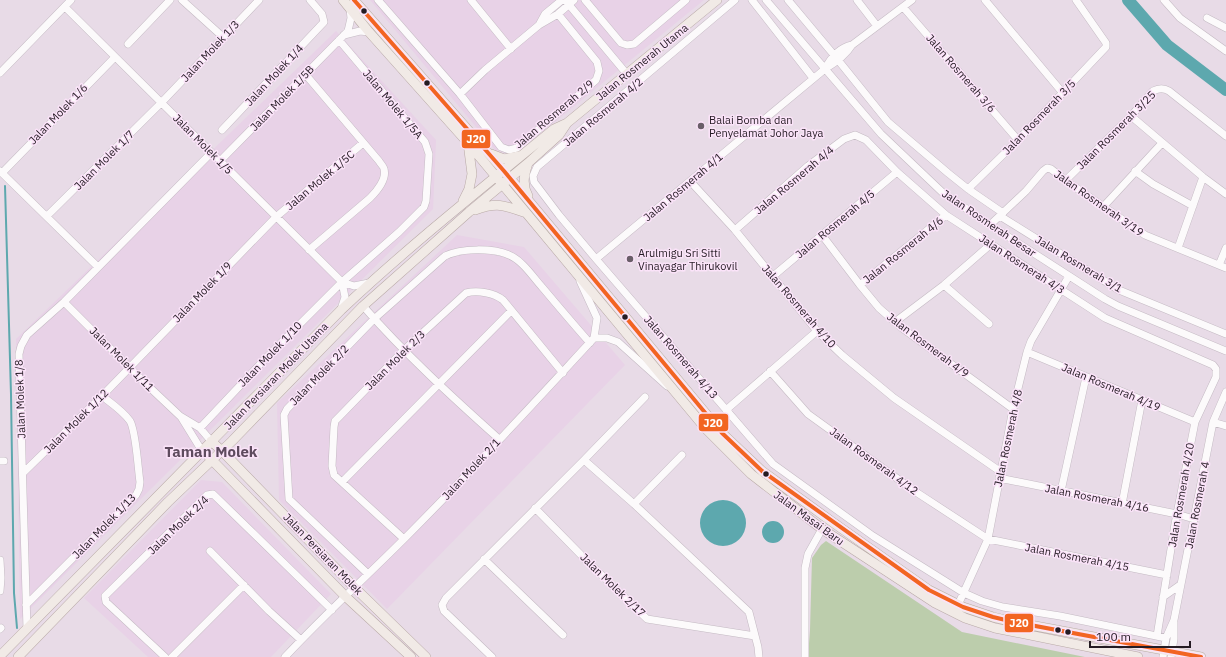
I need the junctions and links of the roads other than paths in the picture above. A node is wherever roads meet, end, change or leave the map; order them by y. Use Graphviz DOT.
graph roads {
  1 [pos="71,0"];
  2 [pos="170,0"];
  3 [pos="182,0"];
  4 [pos="259,0"];
  5 [pos="310,0"];
  6 [pos="343,0"];
  7 [pos="354,0"];
  8 [pos="378,0"];
  9 [pos="471,0"];
  10 [pos="585,0"];
  11 [pos="686,0"];
  12 [pos="717,0"];
  13 [pos="735,0"];
  14 [pos="752,0"];
  15 [pos="766,0"];
  16 [pos="788,0"];
  17 [pos="857,0"];
  18 [pos="912,0"];
  19 [pos="984,0"];
  20 [pos="1076,0"];
  21 [pos="1164,0"];
  22 [pos="567,1"];
  23 [pos="65,7"];
  24 [pos="903,7"];
  25 [pos="350,9"];
  26 [pos="558,14"];
  27 [pos="1207,18"];
  28 [pos="539,25"];
  29 [pos="877,26"];
  30 [pos="1226,28"];
  31 [pos="369,32"];
  32 [pos="223,37"];
  33 [pos="341,38"];
  34 [pos="128,44"];
  35 [pos="510,49"];
  36 [pos="1226,51"];
  37 [pos="115,57"];
  38 [pos="836,57"];
  39 [pos="824,68"];
  40 [pos="0,73"];
  41 [pos="626,73"];
  42 [pos="306,75"];
  43 [pos="813,78"];
  44 [pos="1062,92"];
  45 [pos="460,94"];
  46 [pos="161,103"];
  47 [pos="1131,116"];
  48 [pos="567,124"];
  49 [pos="222,130"];
  50 [pos="855,135"];
  51 [pos="1226,136"];
  52 [pos="1018,140"];
  53 [pos="1162,142"];
  54 [pos="363,143"];
  55 [pos="468,143"];
  56 [pos="485,150"];
  57 [pos="211,152"];
  58 [pos="522,155"];
  59 [pos="220,162"];
  60 [pos="528,163"];
  61 [pos="1135,171"];
  62 [pos="1,172"];
  63 [pos="897,172"];
  64 [pos="500,174"];
  65 [pos="1203,177"];
  66 [pos="1066,180"];
  67 [pos="506,181"];
  68 [pos="690,181"];
  69 [pos="534,182"];
  70 [pos="968,189"];
  71 [pos="1226,194"];
  72 [pos="461,204"];
  73 [pos="532,205"];
  74 [pos="1192,206"];
  75 [pos="1103,207"];
  76 [pos="469,212"];
  77 [pos="527,214"];
  78 [pos="1002,214"];
  79 [pos="946,215"];
  80 [pos="46,216"];
  81 [pos="276,217"];
  82 [pos="990,225"];
  83 [pos="735,230"];
  84 [pos="822,235"];
  85 [pos="991,244"];
  86 [pos="1178,248"];
  87 [pos="1226,248"];
  88 [pos="309,250"];
  89 [pos="596,259"];
  90 [pos="1223,266"];
  91 [pos="98,267"];
  92 [pos="575,270"];
  93 [pos="1068,276"];
  94 [pos="772,277"];
  95 [pos="342,282"];
  96 [pos="369,283"];
  97 [pos="860,285"];
  98 [pos="944,285"];
  99 [pos="1060,289"];
  100 [pos="64,302"];
  101 [pos="363,306"];
  102 [pos="341,310"];
  103 [pos="511,311"];
  104 [pos="374,319"];
  105 [pos="895,322"];
  106 [pos="989,324"];
  107 [pos="817,331"];
  108 [pos="1226,334"];
  109 [pos="592,341"];
  110 [pos="404,350"];
  111 [pos="1226,351"];
  112 [pos="1027,352"];
  113 [pos="1209,363"];
  114 [pos="129,367"];
  115 [pos="770,371"];
  116 [pos="563,373"];
  117 [pos="1086,377"];
  118 [pos="440,384"];
  119 [pos="1226,392"];
  120 [pos="102,396"];
  121 [pos="680,396"];
  122 [pos="645,397"];
  123 [pos="1142,400"];
  124 [pos="1013,409"];
  125 [pos="726,410"];
  126 [pos="180,416"];
  127 [pos="1195,422"];
  128 [pos="1213,422"];
  129 [pos="1226,426"];
  130 [pos="200,428"];
  131 [pos="499,439"];
  132 [pos="212,441"];
  133 [pos="222,450"];
  134 [pos="202,451"];
  135 [pos="682,455"];
  136 [pos="212,460"];
  137 [pos="584,460"];
  138 [pos="23,473"];
  139 [pos="1000,475"];
  140 [pos="342,482"];
  141 [pos="1061,491"];
  142 [pos="634,504"];
  143 [pos="1122,504"];
  144 [pos="535,508"];
  145 [pos="1177,514"];
  146 [pos="1194,519"];
  147 [pos="822,529"];
  148 [pos="846,532"];
  149 [pos="404,539"];
  150 [pos="988,539"];
  151 [pos="210,550"];
  152 [pos="484,559"];
  153 [pos="0,560"];
  154 [pos="368,574"];
  155 [pos="1167,575"];
  156 [pos="244,585"];
  157 [pos="1180,585"];
  158 [pos="354,587"];
  159 [pos="0,592"];
  160 [pos="964,593"];
  161 [pos="345,596"];
  162 [pos="1163,597"];
  163 [pos="26,605"];
  164 [pos="958,605"];
  165 [pos="332,610"];
  166 [pos="1174,620"];
  167 [pos="27,629"];
  168 [pos="563,635"];
  169 [pos="755,636"];
  170 [pos="1157,636"];
  171 [pos="1166,638"];
  172 [pos="301,640"];
  173 [pos="1167,654"];
  174 [pos="0,656"];
  175 [pos="18,657"];
  176 [pos="165,657"];
  177 [pos="172,657"];
  178 [pos="285,657"];
  179 [pos="411,657"];
  180 [pos="426,657"];
  181 [pos="492,657"];
  182 [pos="758,657"];
  183 [pos="805,657"];
  184 [pos="1138,657"];
  185 [pos="1201,657"];
  1 -- 23 [label="street"];
  2 -- 34 [label="street"];
  3 -- 32 [label="street"];
  4 -- 32 [label="street, Jalan Molek 1/3"];
  5 -- 49 [label="street, Jalan Molek 1/4"];
  6 -- 25 [label="main road, Jalan Masai Baru"];
  7 -- 56 [label="main road, Jalan Masai Baru"];
  8 -- 45 [label="street, Jalan Rosmerah 2/9"];
  9 -- 35 [label="street"];
  10 -- 11 [label="street"];
  12 -- 41 [label="main road, Jalan Rosmerah Utama"];
  13 -- 69 [label="street, Jalan Rosmerah 4/2"];
  14 -- 43 [label="street"];
  15 -- 39 [label="street, Jalan Rosmerah Besar"];
  16 -- 38 [label="street, Jalan Rosmerah 3/1"];
  17 -- 29 [label="street"];
  18 -- 24 [label="street"];
  19 -- 44 [label="street"];
  20 -- 44 [label="street, Jalan Rosmerah 3/5"];
  21 -- 36 [label="street"];
  22 -- 26 [label="street"];
  22 -- 28 [label="street"];
  22 -- 41 [label="street"];
  23 -- 37 [label="street, Jalan Molek 1/5"];
  23 -- 40 [label="street"];
  24 -- 29 [label="street"];
  24 -- 52 [label="street, Jalan Rosmerah 3/6"];
  25 -- 31 [label="main road, Jalan Masai Baru"];
  25 -- 33 [label="street, Jalan Molek 1/5B"];
  26 -- 28 [label="street"];
  26 -- 45 [label="street, Jalan Rosmerah 2/9"];
  27 -- 30 [label="street"];
  28 -- 35 [label="street"];
  29 -- 38 [label="street"];
  31 -- 33 [label="street"];
  31 -- 55 [label="main road, Jalan Masai Baru"];
  32 -- 46 [label="street, Jalan Molek 1/3"];
  33 -- 42 [label="street, Jalan Molek 1/5B"];
  33 -- 95 [label="street, Jalan Molek 1/5A"];
  35 -- 45 [label="street"];
  37 -- 46 [label="street, Jalan Molek 1/5"];
  37 -- 62 [label="street, Jalan Molek 1/6"];
  38 -- 39 [label="street, Jalan Rosmerah 4/1"];
  38 -- 70 [label="street, Jalan Rosmerah 3/1"];
  39 -- 43 [label="street, Jalan Rosmerah 4/1"];
  39 -- 82 [label="street, Jalan Rosmerah Besar"];
  41 -- 48 [label="main road, Jalan Rosmerah Utama"];
  42 -- 54 [label="street, Jalan Molek 1/5C"];
  42 -- 59 [label="street, Jalan Molek 1/5B"];
  43 -- 68 [label="street, Jalan Rosmerah 4/1"];
  44 -- 52 [label="street, Jalan Rosmerah 3/5"];
  46 -- 57 [label="street, Jalan Molek 1/5"];
  46 -- 80 [label="street, Jalan Molek 1/7"];
  47 -- 51 [label="street, Jalan Rosmerah 3/25"];
  47 -- 53 [label="street"];
  47 -- 66 [label="street, Jalan Rosmerah 3/25"];
  48 -- 58 [label="main road, Jalan Rosmerah Utama"];
  48 -- 60 [label="main road, Jalan Rosmerah Utama"];
  50 -- 63 [label="street, Jalan Rosmerah 4/3"];
  50 -- 83 [label="street, Jalan Rosmerah 4/4"];
  52 -- 70 [label="street, Jalan Rosmerah 3/5"];
  53 -- 61 [label="street"];
  53 -- 65 [label="street"];
  54 -- 81 [label="street, Jalan Molek 1/5C"];
  54 -- 88 [label="street, Jalan Molek 1/5C"];
  55 -- 64 [label="main road, Jalan Masai Baru"];
  55 -- 72 [label="main road"];
  56 -- 58 [label="main road"];
  56 -- 64 [label="main road, Jalan Masai Baru"];
  57 -- 59 [label="street, Jalan Molek 1/5"];
  57 -- 91 [label="street, Jalan Molek 1/8"];
  58 -- 64 [label="main road, Jalan Rosmerah Utama"];
  59 -- 81 [label="street, Jalan Molek 1/5"];
  60 -- 67 [label="main road, Jalan Rosmerah Utama"];
  60 -- 73 [label="main road"];
  61 -- 74 [label="street"];
  61 -- 75 [label="street"];
  62 -- 80 [label="street"];
  63 -- 79 [label="street, Jalan Rosmerah 4/3"];
  63 -- 84 [label="street, Jalan Rosmerah 4/5"];
  64 -- 67 [label="main road, Jalan Masai Baru"];
  64 -- 72 [label="main road, Jalan Persiaran Molek Utama"];
  65 -- 71 [label="street"];
  65 -- 74 [label="street"];
  66 -- 75 [label="street, Jalan Rosmerah 3/19"];
  66 -- 78 [label="street, Jalan Rosmerah 3/19"];
  67 -- 73 [label="main road, Jalan Masai Baru"];
  67 -- 76 [label="main road, Jalan Persiaran Molek Utama"];
  67 -- 77 [label="main road, Jalan Masai Baru"];
  68 -- 83 [label="street, Jalan Rosmerah 4/10"];
  68 -- 89 [label="street, Jalan Rosmerah 4/1"];
  69 -- 89 [label="street, Jalan Rosmerah 4/13"];
  70 -- 78 [label="street, Jalan Rosmerah 3/1"];
  72 -- 96 [label="main road, Jalan Persiaran Molek Utama"];
  73 -- 148 [label="main road, Jalan Masai Baru"];
  74 -- 86 [label="street"];
  75 -- 86 [label="street, Jalan Rosmerah 3/19"];
  76 -- 77 [label="main road"];
  76 -- 101 [label="main road, Jalan Persiaran Molek Utama"];
  77 -- 92 [label="main road, Jalan Masai Baru"];
  78 -- 82 [label="street, Jalan Rosmerah 3/19"];
  78 -- 108 [label="street, Jalan Rosmerah 3/1"];
  79 -- 85 [label="street, Jalan Rosmerah 4/3"];
  79 -- 97 [label="street, Jalan Rosmerah 4/6"];
  80 -- 91 [label="street"];
  81 -- 88 [label="street, Jalan Molek 1/5"];
  81 -- 114 [label="street, Jalan Molek 1/9"];
  82 -- 93 [label="street, Jalan Rosmerah Besar"];
  83 -- 94 [label="street, Jalan Rosmerah 4/10"];
  84 -- 94 [label="street, Jalan Rosmerah 4/5"];
  84 -- 97 [label="street, Jalan Rosmerah 4/9"];
  85 -- 98 [label="street"];
  85 -- 99 [label="street, Jalan Rosmerah 4/3"];
  86 -- 90 [label="street, Jalan Rosmerah 3/19"];
  87 -- 90 [label="street"];
  88 -- 95 [label="street, Jalan Molek 1/5"];
  89 -- 125 [label="street, Jalan Rosmerah 4/13"];
  91 -- 100 [label="street, Jalan Molek 1/8"];
  92 -- 109 [label="street"];
  92 -- 121 [label="main road, Jalan Masai Baru"];
  93 -- 99 [label="street, Jalan Rosmerah 4/8"];
  93 -- 111 [label="street, Jalan Rosmerah Besar"];
  94 -- 107 [label="street, Jalan Rosmerah 4/10"];
  95 -- 96 [label="street"];
  95 -- 102 [label="street"];
  95 -- 130 [label="street, Jalan Molek 1/10"];
  96 -- 102 [label="main road, Jalan Persiaran Molek Utama"];
  97 -- 105 [label="street, Jalan Rosmerah 4/9"];
  98 -- 105 [label="street"];
  98 -- 106 [label="street"];
  99 -- 112 [label="street, Jalan Rosmerah 4/8"];
  99 -- 113 [label="street, Jalan Rosmerah 4/3"];
  100 -- 114 [label="street, Jalan Molek 1/11"];
  100 -- 138 [label="street, Jalan Molek 1/8"];
  101 -- 104 [label="street"];
  101 -- 133 [label="main road, Jalan Persiaran Molek Utama"];
  102 -- 132 [label="main road, Jalan Persiaran Molek Utama"];
  103 -- 110 [label="street, Jalan Molek 2/3"];
  103 -- 116 [label="street, Jalan Molek 2/3"];
  103 -- 118 [label="street"];
  104 -- 109 [label="street, Jalan Molek 2/2"];
  104 -- 110 [label="street"];
  104 -- 154 [label="street, Jalan Molek 2/2"];
  105 -- 124 [label="street, Jalan Rosmerah 4/9"];
  107 -- 115 [label="street"];
  107 -- 139 [label="street, Jalan Rosmerah 4/10"];
  109 -- 116 [label="street, Jalan Molek 2/1"];
  109 -- 121 [label="street"];
  110 -- 118 [label="street"];
  110 -- 140 [label="street, Jalan Molek 2/3"];
  112 -- 117 [label="street, Jalan Rosmerah 4/19"];
  112 -- 124 [label="street, Jalan Rosmerah 4/8"];
  113 -- 127 [label="street, Jalan Rosmerah 4/20"];
  114 -- 120 [label="street, Jalan Molek 1/12"];
  114 -- 126 [label="street, Jalan Molek 1/11"];
  115 -- 125 [label="street"];
  115 -- 150 [label="street, Jalan Rosmerah 4/12"];
  116 -- 131 [label="street, Jalan Molek 2/1"];
  117 -- 123 [label="street, Jalan Rosmerah 4/19"];
  117 -- 141 [label="street"];
  118 -- 131 [label="street"];
  118 -- 140 [label="street"];
  119 -- 128 [label="street, Jalan Rosmerah 4"];
  120 -- 138 [label="street, Jalan Molek 1/12"];
  120 -- 163 [label="street, Jalan Molek 1/13"];
  121 -- 147 [label="main road, Jalan Masai Baru"];
  122 -- 137 [label="street"];
  123 -- 127 [label="street, Jalan Rosmerah 4/19"];
  123 -- 143 [label="street"];
  124 -- 139 [label="street, Jalan Rosmerah 4/8"];
  125 -- 160 [label="street, Jalan Rosmerah 4/13"];
  126 -- 130 [label="street, Jalan Molek 1/11"];
  126 -- 134 [label="street, Jalan Molek 1/11"];
  127 -- 145 [label="street, Jalan Rosmerah 4/20"];
  128 -- 129 [label="street"];
  128 -- 146 [label="street, Jalan Rosmerah 4"];
  130 -- 132 [label="street, Jalan Molek 1/11"];
  131 -- 149 [label="street, Jalan Molek 2/1"];
  132 -- 133 [label="main road, Jalan Persiaran Molek"];
  132 -- 134 [label="main road, Jalan Persiaran Molek Utama"];
  133 -- 136 [label="main road, Jalan Persiaran Molek Utama"];
  133 -- 158 [label="main road, Jalan Persiaran Molek"];
  134 -- 136 [label="main road, Jalan Persiaran Molek"];
  134 -- 167 [label="main road, Jalan Persiaran Molek Utama"];
  135 -- 142 [label="street"];
  136 -- 161 [label="main road, Jalan Persiaran Molek"];
  136 -- 175 [label="main road, Jalan Persiaran Molek Utama"];
  137 -- 142 [label="street"];
  137 -- 144 [label="street"];
  138 -- 163 [label="street, Jalan Molek 1/8"];
  139 -- 141 [label="street, Jalan Rosmerah 4/16"];
  139 -- 150 [label="street, Jalan Rosmerah 4/8"];
  140 -- 149 [label="street, Jalan Molek 2/3"];
  141 -- 143 [label="street, Jalan Rosmerah 4/16"];
  142 -- 169 [label="street"];
  143 -- 145 [label="street, Jalan Rosmerah 4/16"];
  144 -- 152 [label="street"];
  144 -- 169 [label="street, Jalan Molek 2/17"];
  145 -- 146 [label="street, Jalan Rosmerah 4/16"];
  145 -- 155 [label="street, Jalan Rosmerah 4/20"];
  146 -- 157 [label="street, Jalan Rosmerah 4"];
  147 -- 148 [label="main road"];
  147 -- 183 [label="street"];
  147 -- 184 [label="main road, Jalan Masai Baru"];
  148 -- 164 [label="main road, Jalan Masai Baru"];
  149 -- 154 [label="street, Jalan Molek 2/1"];
  150 -- 155 [label="street, Jalan Rosmerah 4/15"];
  150 -- 160 [label="street, Jalan Rosmerah 4/8"];
  151 -- 156 [label="street"];
  152 -- 168 [label="street"];
  152 -- 181 [label="street"];
  153 -- 159 [label="street"];
  154 -- 158 [label="street, Jalan Molek 2/1"];
  155 -- 162 [label="street, Jalan Rosmerah 4/20"];
  156 -- 172 [label="street"];
  156 -- 177 [label="street"];
  157 -- 162 [label="street"];
  157 -- 166 [label="street, Jalan Rosmerah 4"];
  158 -- 161 [label="street, Jalan Molek 2/1"];
  158 -- 180 [label="main road, Jalan Persiaran Molek"];
  160 -- 164 [label="street, Jalan Rosmerah 4/8"];
  160 -- 170 [label="street, Jalan Rosmerah 4/13"];
  161 -- 165 [label="street, Jalan Molek 2/1"];
  161 -- 179 [label="main road, Jalan Persiaran Molek"];
  162 -- 170 [label="street, Jalan Rosmerah 4/20"];
  163 -- 167 [label="street, Jalan Molek 1/8"];
  164 -- 173 [label="main road, Jalan Masai Baru"];
  165 -- 172 [label="street, Jalan Molek 2/1"];
  165 -- 176 [label="street, Jalan Molek 2/4"];
  166 -- 171 [label="street, Jalan Rosmerah 4"];
  166 -- 173 [label="street, Jalan Rosmerah 4"];
  167 -- 174 [label="main road, Jalan Persiaran Molek Utama"];
  169 -- 182 [label="street"];
  170 -- 171 [label="street, Jalan Rosmerah 4/13"];
  171 -- 173 [label="street, Jalan Rosmerah 4"];
  172 -- 178 [label="street, Jalan Molek 2/1"];
  173 -- 185 [label="main road, Jalan Masai Baru"];
}
